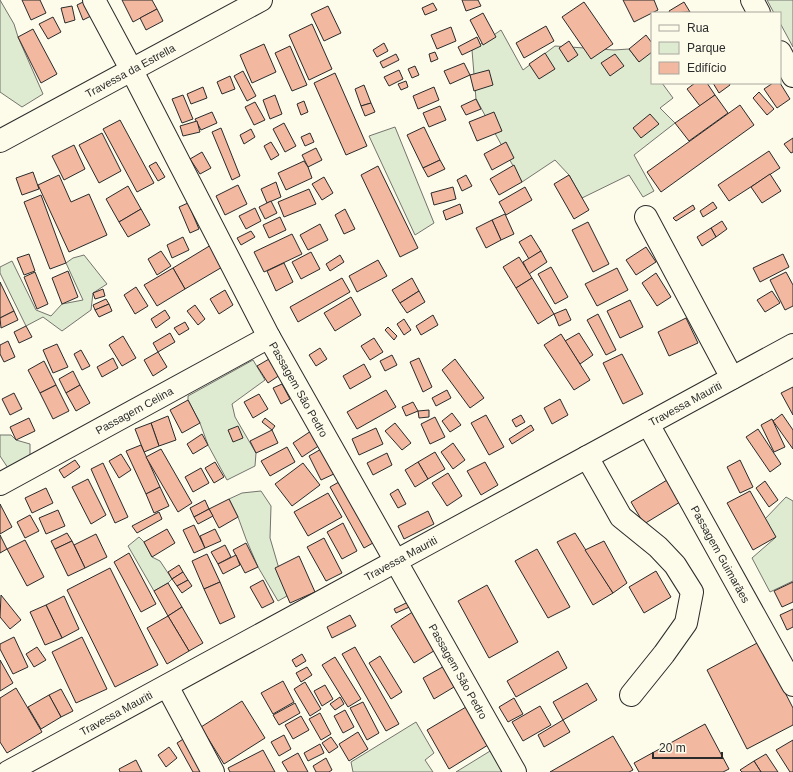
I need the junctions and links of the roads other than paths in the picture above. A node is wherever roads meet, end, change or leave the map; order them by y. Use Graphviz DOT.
graph roads {
  1 [pos="94,0"];
  2 [pos="261,0"];
  3 [pos="752,0"];
  4 [pos="758,12"];
  5 [pos="781,54"];
  6 [pos="131,69"];
  7 [pos="793,76"];
  8 [pos="0,141"];
  9 [pos="646,217"];
  10 [pos="269,337"];
  11 [pos="793,345"];
  12 [pos="732,378"];
  13 [pos="648,424"];
  14 [pos="587,457"];
  15 [pos="0,484"];
  16 [pos="395,561"];
  17 [pos="793,685"];
  18 [pos="167,686"];
  19 [pos="631,694"];
  20 [pos="8,772"];
  21 [pos="213,772"];
  22 [pos="515,772"];
  1 -- 6 [label="street, Passagem São Pedro"];
  2 -- 6 [label="street, Travessa da Estrella"];
  3 -- 4 [label="street"];
  5 -- 7 [label="street"];
  6 -- 8 [label="street, Travessa da Estrella"];
  6 -- 10 [label="street, Passagem São Pedro"];
  9 -- 12 [label="street"];
  10 -- 15 [label="street, Passagem Celina"];
  10 -- 16 [label="street, Passagem São Pedro"];
  11 -- 12 [label="street, Travessa Mauriti"];
  12 -- 13 [label="street, Travessa Mauriti"];
  13 -- 14 [label="street, Travessa Mauriti"];
  13 -- 17 [label="street, Passagem Guimarães"];
  14 -- 16 [label="street, Travessa Mauriti"];
  14 -- 19 [label="street"];
  16 -- 18 [label="street, Travessa Mauriti"];
  16 -- 22 [label="street, Passagem São Pedro"];
  18 -- 20 [label="street, Travessa Mauriti"];
  18 -- 21 [label="street"];
}
